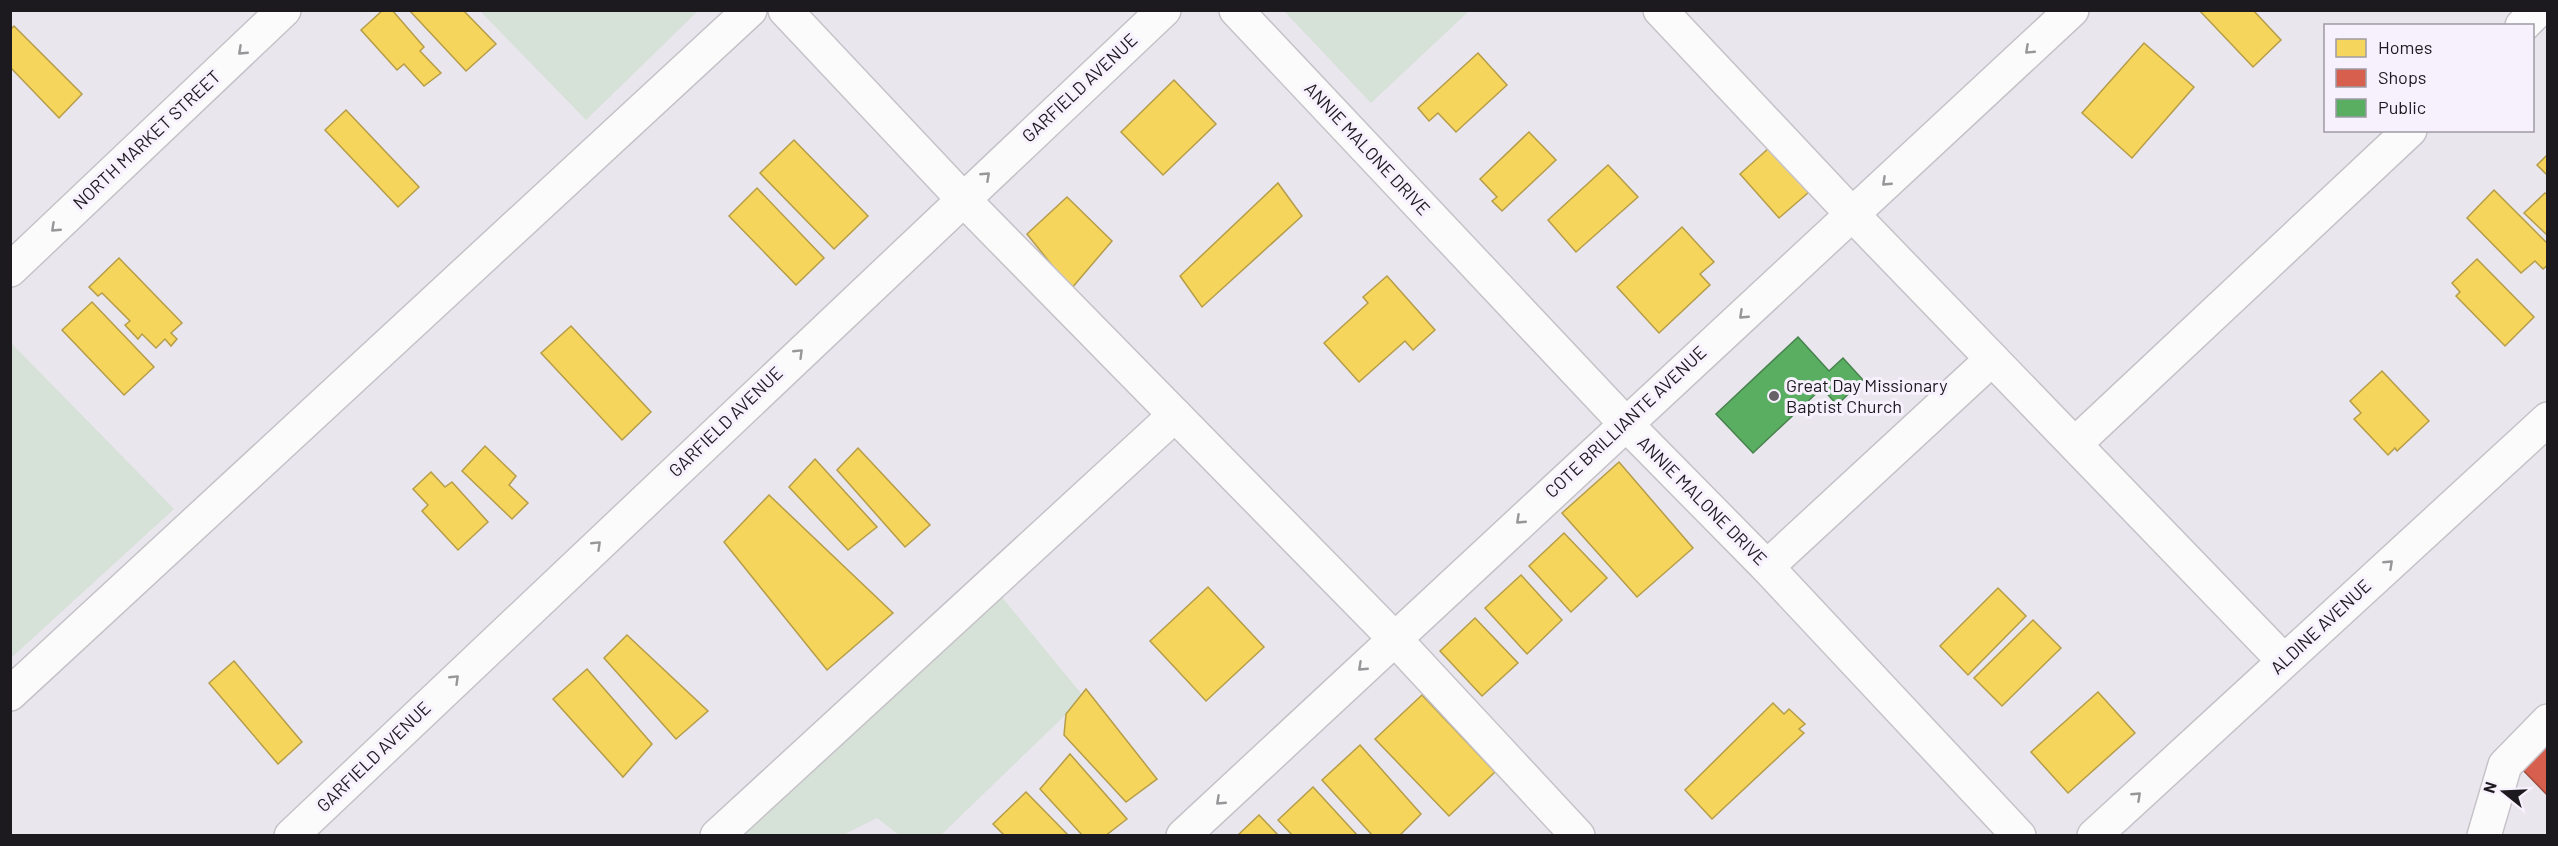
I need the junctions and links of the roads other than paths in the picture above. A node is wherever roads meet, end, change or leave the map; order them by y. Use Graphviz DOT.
graph roads {
  1 [pos="284,10"];
  2 [pos="750,10"];
  3 [pos="785,10"];
  4 [pos="1164,10"];
  5 [pos="1236,10"];
  6 [pos="1660,10"];
  7 [pos="2072,10"];
  8 [pos="2538,10"];
  9 [pos="2524,24"];
  10 [pos="2408,132"];
  11 [pos="962,198"];
  12 [pos="1852,214"];
  13 [pos="10,270"];
  14 [pos="1992,359"];
  15 [pos="1175,415"];
  16 [pos="2547,418"];
  17 [pos="1625,423"];
  18 [pos="2075,444"];
  19 [pos="1767,567"];
  20 [pos="1393,637"];
  21 [pos="2284,661"];
  22 [pos="10,694"];
  23 [pos="2547,721"];
  24 [pos="291,836"];
  25 [pos="717,836"];
  26 [pos="1183,836"];
  27 [pos="1578,836"];
  28 [pos="2019,836"];
  29 [pos="2094,836"];
  30 [pos="2484,836"];
  1 -- 13 [label="street, NORTH MARKET STREET, one-way"];
  2 -- 22 [label="street"];
  3 -- 11 [label="street"];
  11 -- 4 [label="street, GARFIELD AVENUE, one-way"];
  5 -- 17 [label="street, ANNIE MALONE DRIVE"];
  6 -- 12 [label="street"];
  7 -- 12 [label="street, COTE BRILLIANTE AVENUE, one-way"];
  8 -- 9 [label="street"];
  10 -- 18 [label="street"];
  11 -- 15 [label="street"];
  24 -- 11 [label="street, GARFIELD AVENUE, one-way"];
  12 -- 14 [label="street"];
  12 -- 17 [label="street, COTE BRILLIANTE AVENUE, one-way"];
  14 -- 18 [label="street"];
  14 -- 19 [label="street"];
  15 -- 20 [label="street"];
  15 -- 25 [label="street"];
  21 -- 16 [label="street, ALDINE AVENUE, one-way"];
  17 -- 19 [label="street, ANNIE MALONE DRIVE"];
  17 -- 20 [label="street, COTE BRILLIANTE AVENUE, one-way"];
  18 -- 21 [label="street"];
  19 -- 28 [label="street, ANNIE MALONE DRIVE"];
  20 -- 26 [label="street, COTE BRILLIANTE AVENUE, one-way"];
  20 -- 27 [label="street"];
  29 -- 21 [label="street, ALDINE AVENUE, one-way"];
  23 -- 30 [label="street"];
}
